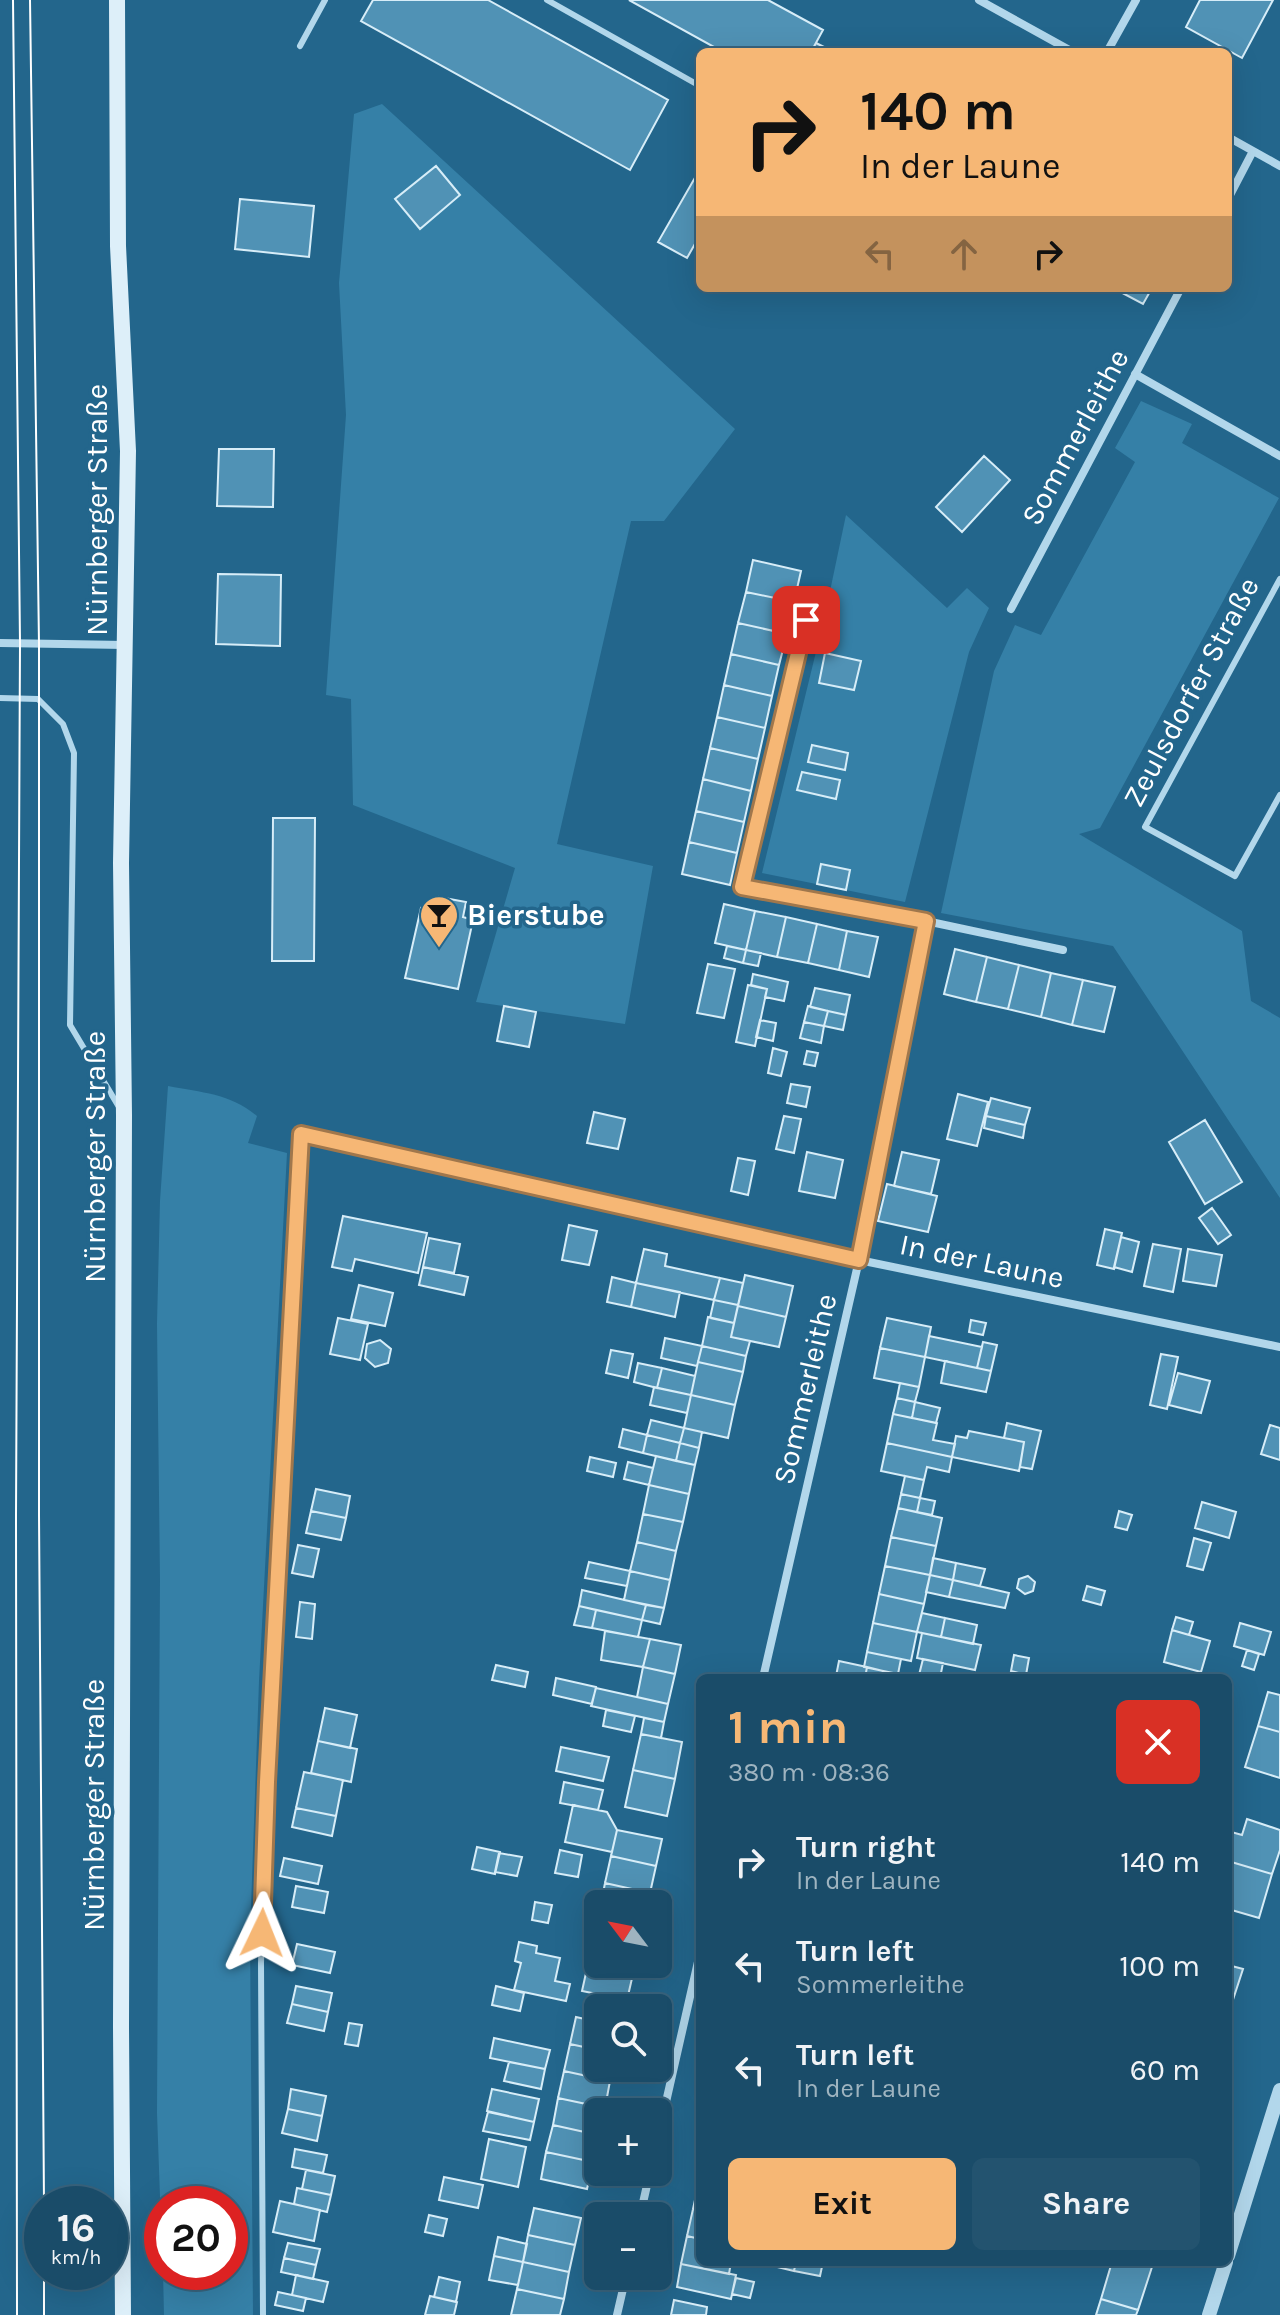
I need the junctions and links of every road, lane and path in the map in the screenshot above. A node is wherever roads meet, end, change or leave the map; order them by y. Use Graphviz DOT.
graph roads {
  1 [pos="117,0"];
  2 [pos="325,0"];
  3 [pos="547,0"];
  4 [pos="979,0"];
  5 [pos="1136,0"];
  6 [pos="300,46"];
  7 [pos="1066,48"];
  8 [pos="1109,48"];
  9 [pos="696,84"];
  10 [pos="1232,139"];
  11 [pos="1253,151"];
  12 [pos="1280,166"];
  13 [pos="1232,191"];
  14 [pos="1179,292"];
  15 [pos="1135,374"];
  16 [pos="1280,456"];
  17 [pos="1280,579"];
  18 [pos="813,591"];
  19 [pos="1011,609"];
  20 [pos="0,643"];
  21 [pos="125,645"];
  22 [pos="0,698"];
  23 [pos="1280,795"];
  24 [pos="926,921"];
  25 [pos="1063,950"];
  26 [pos="124,1115"];
  27 [pos="301,1134"];
  28 [pos="859,1260"];
  29 [pos="1280,1347"];
  30 [pos="764,1674"];
  31 [pos="696,1971"];
  32 [pos="1280,2090"];
  33 [pos="667,2098"];
  34 [pos="1232,2243"];
  35 [pos="1225,2266"];
  36 [pos="623,2290"];
  37 [pos="123,2315"];
  38 [pos="263,2315"];
  39 [pos="617,2315"];
  40 [pos="1209,2315"];
  1 -- 21 [label="main road, Nürnberger Straße"];
  2 -- 6 [label="lane"];
  3 -- 9 [label="lane"];
  4 -- 7 [label="street"];
  5 -- 8 [label="street"];
  10 -- 11 [label="street"];
  11 -- 12 [label="street"];
  11 -- 13 [label="street"];
  14 -- 15 [label="street, Sommerleithe"];
  15 -- 16 [label="street"];
  15 -- 19 [label="street, Sommerleithe"];
  17 -- 23 [label="lane, Zeulsdorfer Straße"];
  18 -- 24 [label="street"];
  20 -- 21 [label="street"];
  21 -- 26 [label="main road, Nürnberger Straße"];
  22 -- 26 [label="lane"];
  24 -- 25 [label="street"];
  24 -- 28 [label="street, Sommerleithe"];
  26 -- 37 [label="main road, Nürnberger Straße"];
  27 -- 28 [label="street, In der Laune"];
  27 -- 38 [label="lane"];
  28 -- 29 [label="street, In der Laune"];
  28 -- 30 [label="street, Sommerleithe"];
  31 -- 33 [label="street"];
  32 -- 34 [label="street"];
  35 -- 40 [label="street"];
  36 -- 39 [label="street"];
}
